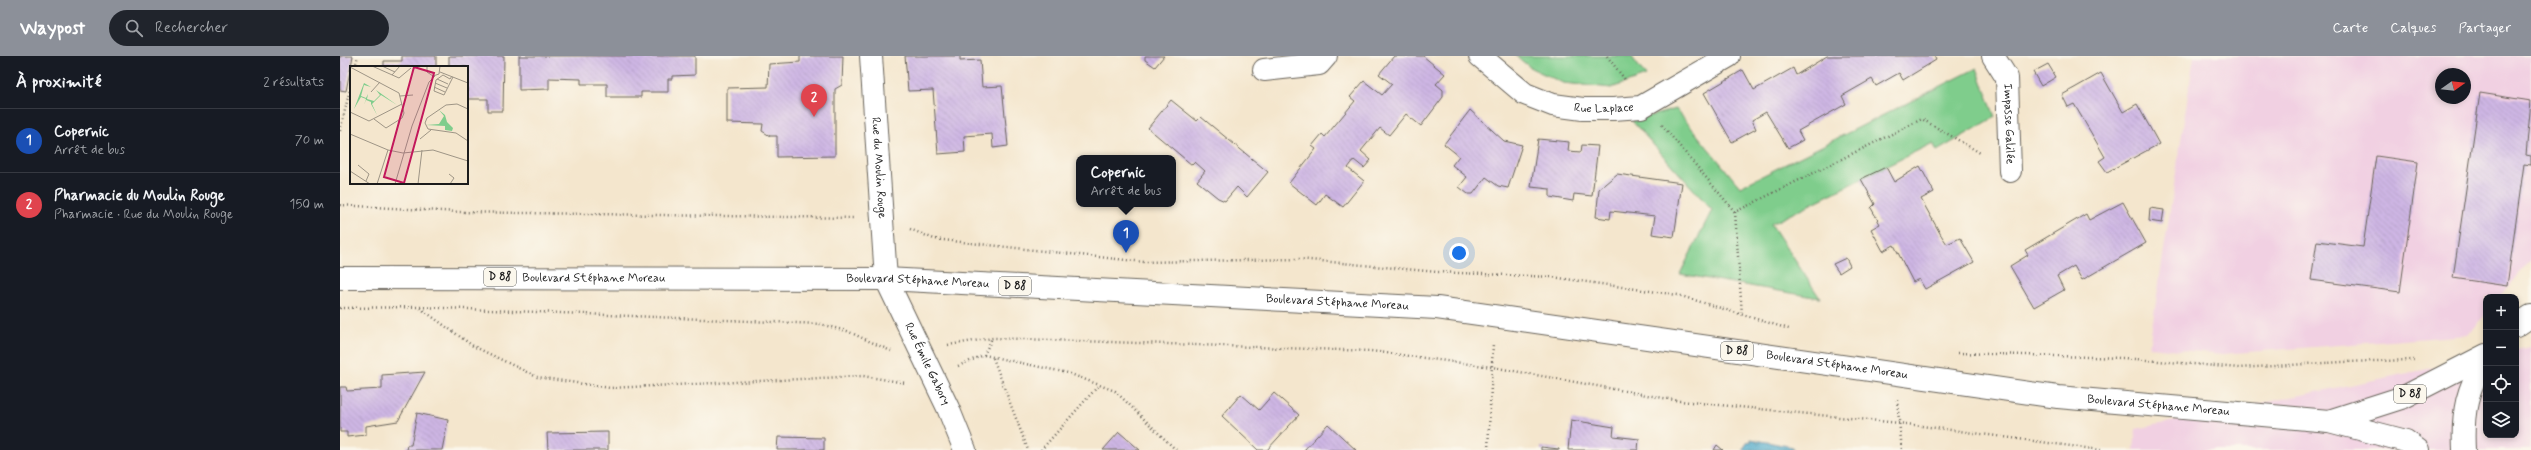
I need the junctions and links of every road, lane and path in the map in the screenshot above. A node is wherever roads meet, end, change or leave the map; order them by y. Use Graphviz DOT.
graph roads {
  1 [pos="358,56"];
  2 [pos="871,56"];
  3 [pos="1326,56"];
  4 [pos="1480,56"];
  5 [pos="1607,56"];
  6 [pos="1729,56"];
  7 [pos="1994,56"];
  8 [pos="355,66"];
  9 [pos="1264,70"];
  10 [pos="350,89"];
  11 [pos="1645,105"];
  12 [pos="340,131"];
  13 [pos="2010,171"];
  14 [pos="340,205"];
  15 [pos="1735,212"];
  16 [pos="881,218"];
  17 [pos="340,278"];
  18 [pos="886,279"];
  19 [pos="340,308"];
  20 [pos="419,308"];
  21 [pos="1742,315"];
  22 [pos="1495,316"];
  23 [pos="2531,316"];
  24 [pos="2519,324"];
  25 [pos="1795,332"];
  26 [pos="992,338"];
  27 [pos="920,350"];
  28 [pos="1956,353"];
  29 [pos="984,355"];
  30 [pos="992,357"];
  31 [pos="2483,358"];
  32 [pos="2417,360"];
  33 [pos="2483,362"];
  34 [pos="1492,367"];
  35 [pos="1895,374"];
  36 [pos="933,376"];
  37 [pos="1099,385"];
  38 [pos="2329,421"];
  39 [pos="1899,423"];
  40 [pos="965,450"];
  41 [pos="1028,450"];
  42 [pos="1040,450"];
  43 [pos="1176,450"];
  44 [pos="1488,450"];
  45 [pos="1902,450"];
  46 [pos="2101,450"];
  47 [pos="2418,450"];
  48 [pos="2464,450"];
  1 -- 8 [label="path"];
  2 -- 16 [label="main road, Rue du Moulin Rouge"];
  3 -- 9 [label="main road"];
  4 -- 11 [label="main road, Rue Laplace"];
  5 -- 11 [label="path"];
  6 -- 11 [label="main road, Rue Laplace"];
  7 -- 13 [label="main road, Impasse Galilée"];
  10 -- 12 [label="path"];
  11 -- 15 [label="path"];
  13 -- 15 [label="path"];
  14 -- 16 [label="path"];
  15 -- 21 [label="path"];
  16 -- 18 [label="main road, Rue du Moulin Rouge"];
  16 -- 21 [label="path"];
  17 -- 18 [label="main road, Boulevard Stéphane Moreau / D 88"];
  18 -- 22 [label="main road, Boulevard Stéphane Moreau / D 88"];
  18 -- 27 [label="main road, Rue Émile Gabory"];
  19 -- 20 [label="path"];
  20 -- 27 [label="path"];
  20 -- 36 [label="path"];
  21 -- 25 [label="path"];
  22 -- 34 [label="path"];
  22 -- 35 [label="main road, Boulevard Stéphane Moreau / D 88"];
  23 -- 24 [label="main road"];
  26 -- 27 [label="path"];
  26 -- 29 [label="path"];
  26 -- 34 [label="path"];
  27 -- 36 [label="main road, Rue Émile Gabory"];
  28 -- 32 [label="path"];
  29 -- 30 [label="path"];
  29 -- 36 [label="path"];
  30 -- 37 [label="path"];
  30 -- 41 [label="path"];
  31 -- 38 [label="main road, Boulevard Stéphane Moreau / D 88"];
  33 -- 48 [label="main road"];
  34 -- 39 [label="path"];
  34 -- 44 [label="path"];
  35 -- 38 [label="main road, Boulevard Stéphane Moreau / D 88"];
  35 -- 39 [label="path"];
  36 -- 40 [label="main road, Rue Émile Gabory"];
  37 -- 42 [label="path"];
  37 -- 43 [label="path"];
  38 -- 47 [label="main road, Boulevard Stéphane Moreau / D 88"];
  39 -- 45 [label="path"];
  39 -- 46 [label="path"];
}
